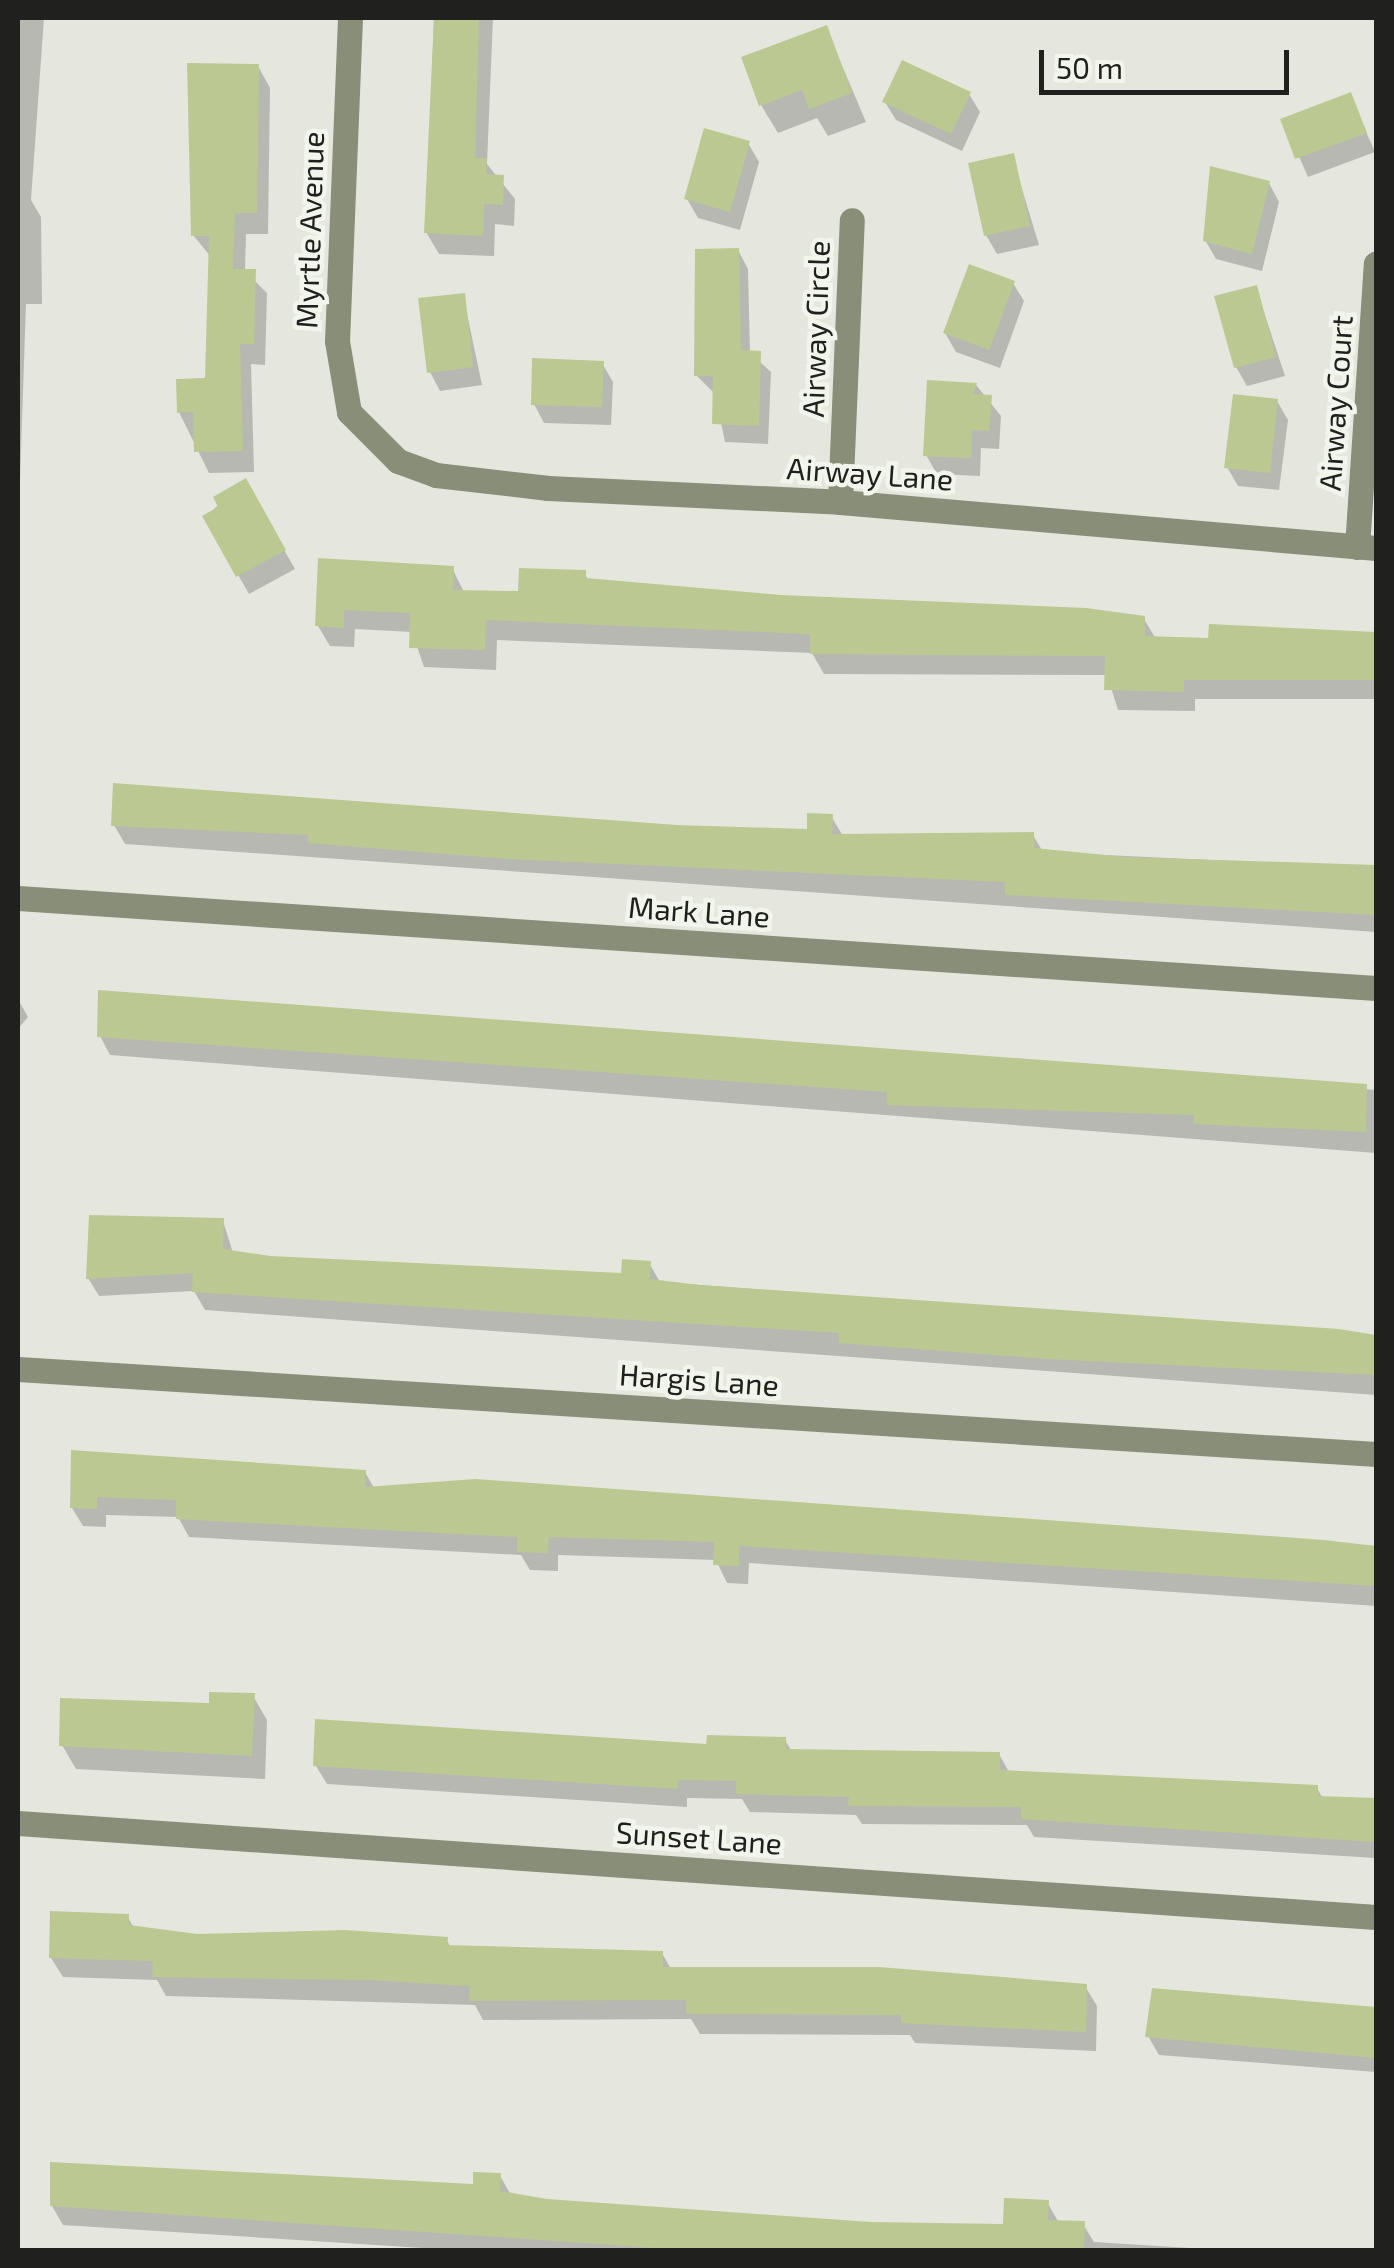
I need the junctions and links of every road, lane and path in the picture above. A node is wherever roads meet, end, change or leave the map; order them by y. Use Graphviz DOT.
graph roads {
  1 [pos="350,18"];
  2 [pos="852,220"];
  3 [pos="1376,264"];
  4 [pos="369,438"];
  5 [pos="840,502"];
  6 [pos="1367,548"];
  7 [pos="18,898"];
  8 [pos="1376,988"];
  9 [pos="18,1370"];
  10 [pos="1376,1454"];
  11 [pos="18,1824"];
  12 [pos="1376,1916"];
  1 -- 4 [label="street, Myrtle Avenue"];
  2 -- 5 [label="street, Airway Circle"];
  3 -- 6 [label="street, Airway Court"];
  4 -- 5 [label="street, Airway Lane"];
  5 -- 6 [label="street, Airway Lane"];
  7 -- 8 [label="street, Mark Lane"];
  9 -- 10 [label="street, Hargis Lane"];
  11 -- 12 [label="street, Sunset Lane"];
}
